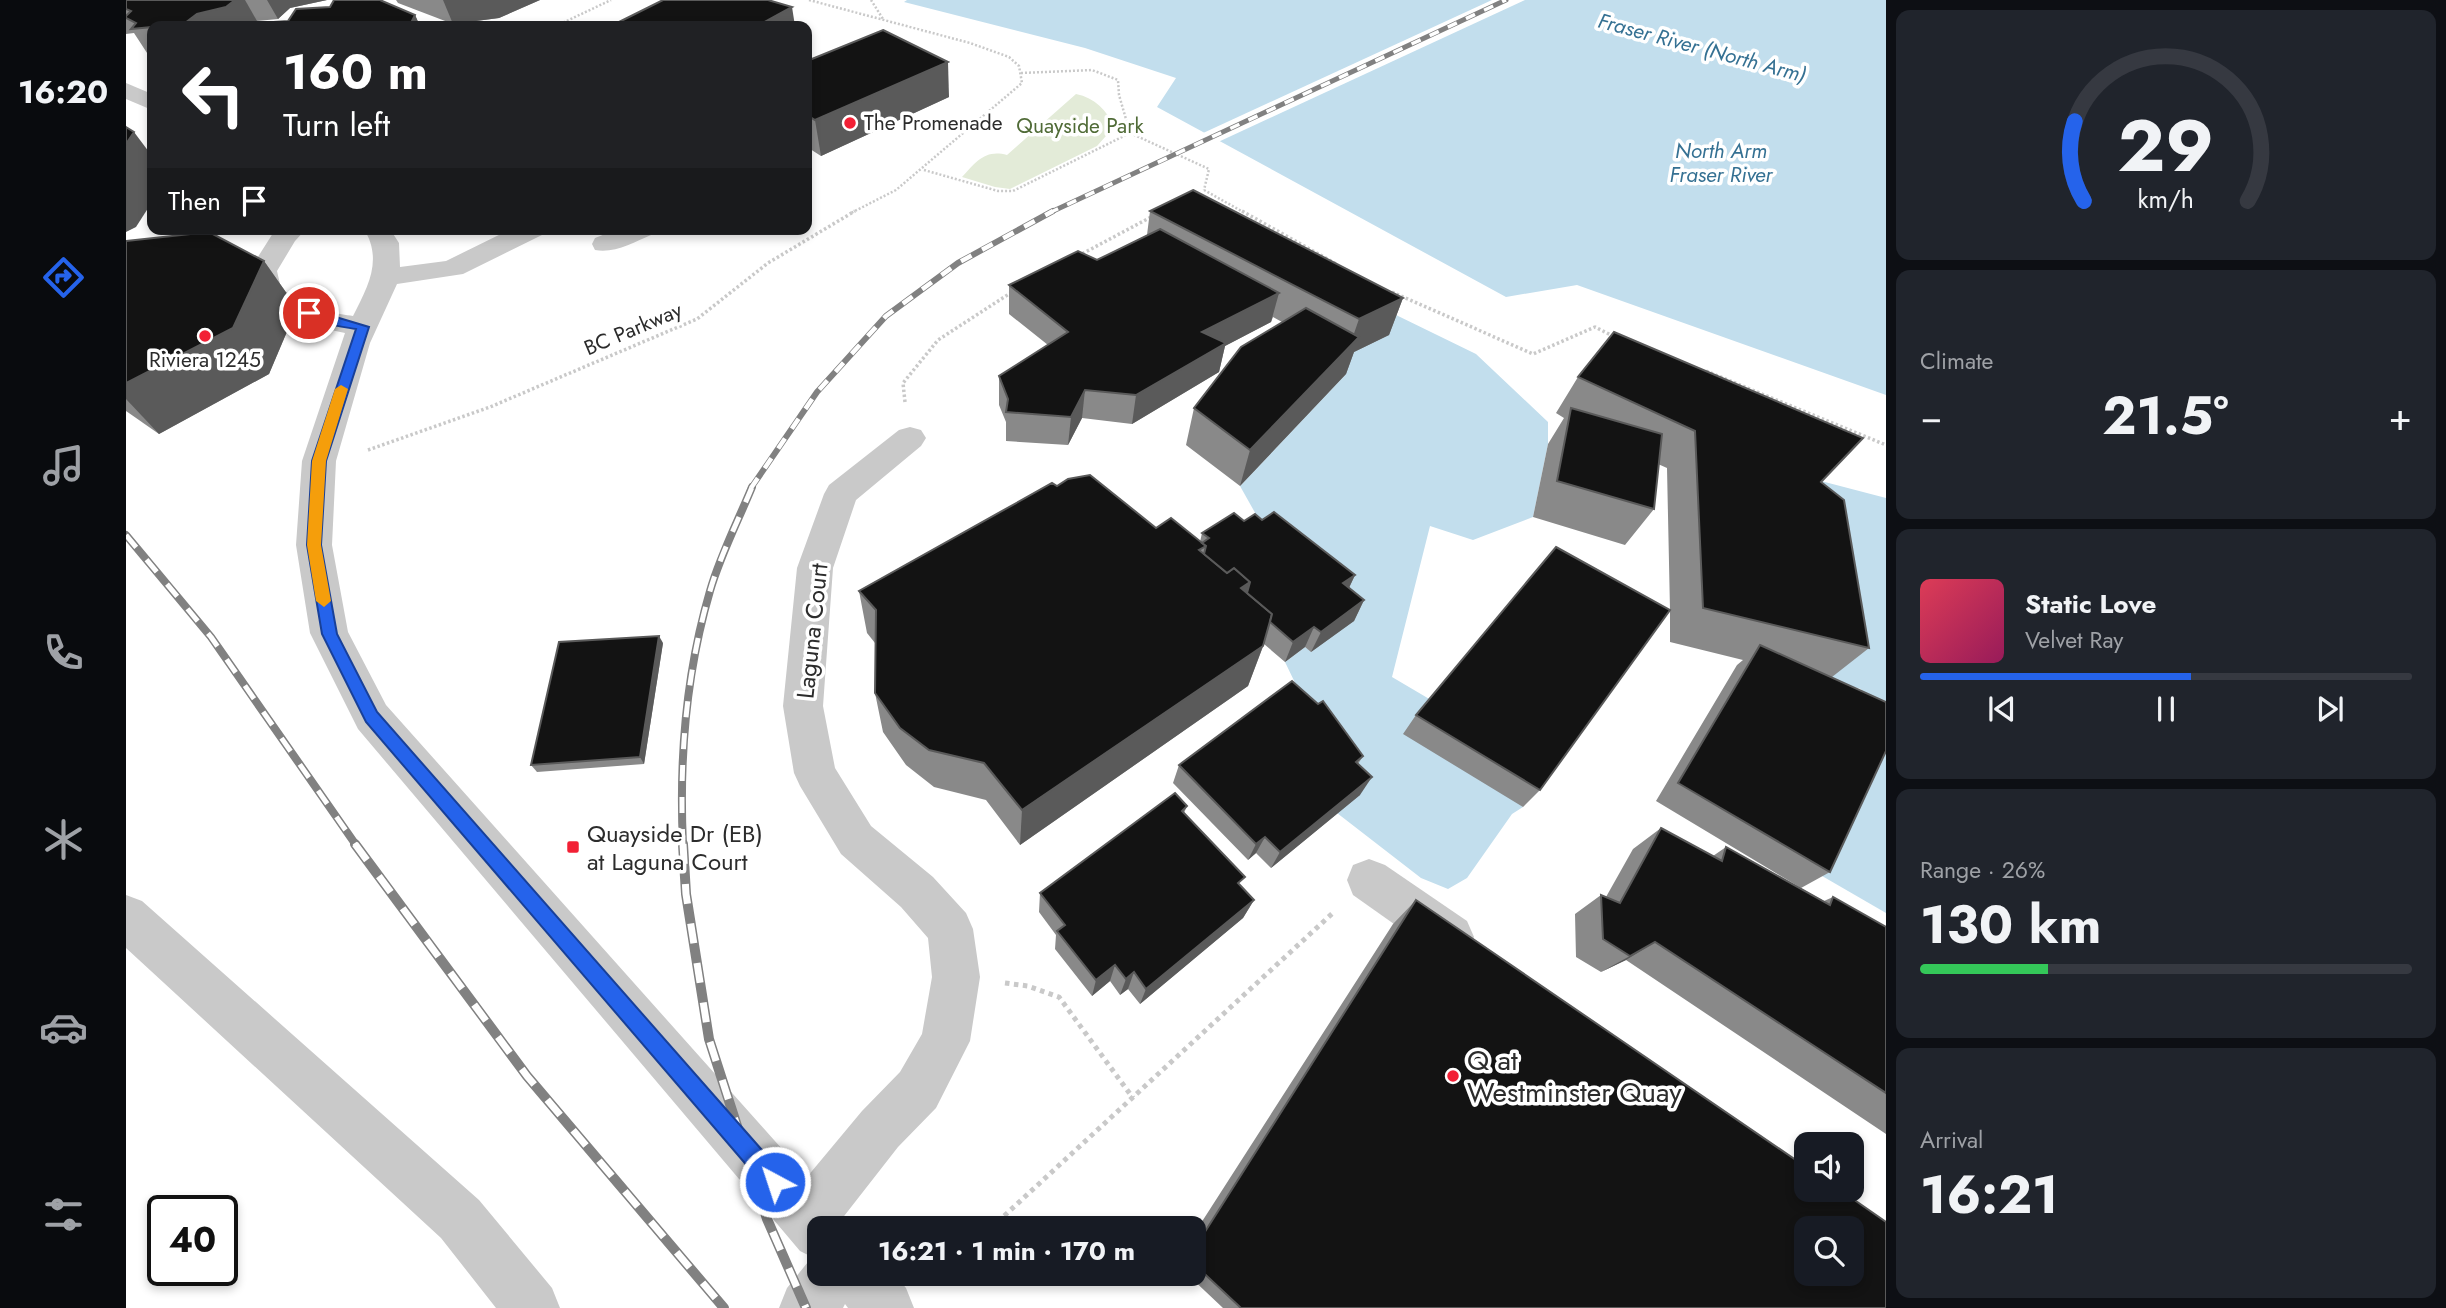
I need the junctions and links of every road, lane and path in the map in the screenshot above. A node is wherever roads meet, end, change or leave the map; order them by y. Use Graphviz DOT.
graph roads {
  1 [pos="611,0"];
  2 [pos="809,0"];
  3 [pos="831,0"];
  4 [pos="871,0"];
  5 [pos="824,4"];
  6 [pos="883,20"];
  7 [pos="567,21"];
  8 [pos="1021,73"];
  9 [pos="126,90"];
  10 [pos="147,100"];
  11 [pos="1130,133"];
  12 [pos="923,169"];
  13 [pos="1204,190"];
  14 [pos="1193,196"];
  15 [pos="1160,212"];
  16 [pos="285,235"];
  17 [pos="381,235"];
  18 [pos="521,235"];
  19 [pos="627,235"];
  20 [pos="812,235"];
  21 [pos="812,235"];
  22 [pos="605,244"];
  23 [pos="1072,260"];
  24 [pos="1348,270"];
  25 [pos="386,277"];
  26 [pos="1384,289"];
  27 [pos="1014,291"];
  28 [pos="363,327"];
  29 [pos="1618,339"];
  30 [pos="1698,378"];
  31 [pos="910,438"];
  32 [pos="1886,445"];
  33 [pos="361,452"];
  34 [pos="1369,880"];
  35 [pos="126,917"];
  36 [pos="1481,958"];
  37 [pos="1059,997"];
  38 [pos="1133,1098"];
  39 [pos="820,1216"];
  40 [pos="1004,1216"];
  41 [pos="807,1219"];
  42 [pos="824,1286"];
  43 [pos="867,1286"];
  44 [pos="532,1308"];
  45 [pos="807,1308"];
  46 [pos="886,1308"];
  1 -- 7 [label="path"];
  2 -- 5 [label="path"];
  3 -- 5 [label="path"];
  4 -- 6 [label="path"];
  5 -- 6 [label="path"];
  6 -- 8 [label="path"];
  8 -- 11 [label="path"];
  8 -- 12 [label="path, BC Parkway"];
  9 -- 10 [label="street"];
  11 -- 12 [label="path"];
  11 -- 13 [label="path"];
  12 -- 21 [label="path, BC Parkway"];
  13 -- 14 [label="path"];
  13 -- 24 [label="path"];
  15 -- 23 [label="path"];
  16 -- 28 [label="street"];
  17 -- 25 [label="street"];
  18 -- 25 [label="street"];
  19 -- 22 [label="street"];
  20 -- 33 [label="path, BC Parkway"];
  25 -- 28 [label="street"];
  26 -- 29 [label="path"];
  27 -- 31 [label="path"];
  28 -- 41 [label="street"];
  30 -- 32 [label="path"];
  31 -- 39 [label="street, Laguna Court"];
  34 -- 36 [label="street"];
  34 -- 38 [label="path"];
  35 -- 44 [label="street"];
  37 -- 38 [label="path"];
  38 -- 40 [label="path"];
  42 -- 45 [label="street"];
  43 -- 46 [label="street"];
}
